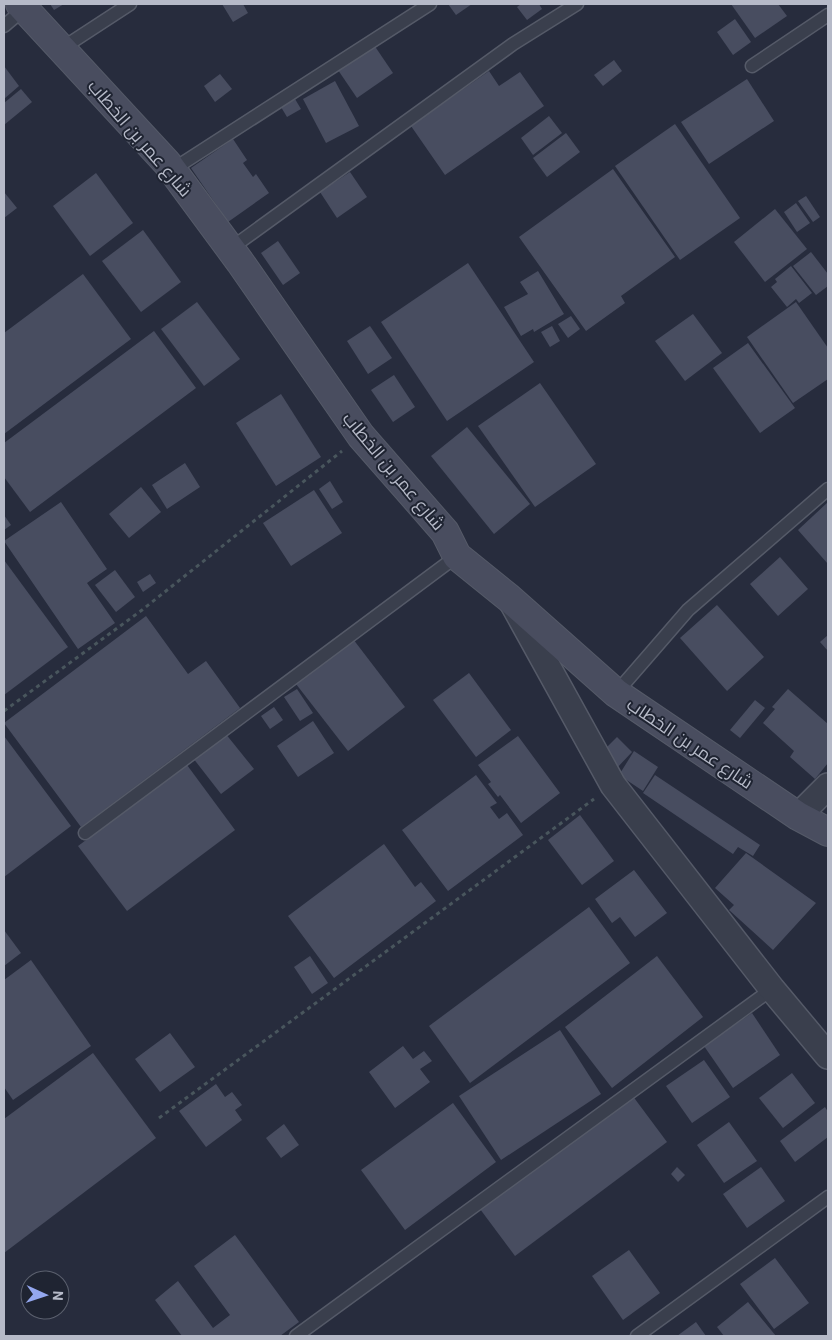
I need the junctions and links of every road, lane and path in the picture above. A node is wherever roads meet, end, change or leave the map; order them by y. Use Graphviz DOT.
graph roads {
  1 [pos="130,4"];
  2 [pos="430,4"];
  3 [pos="577,4"];
  4 [pos="16,13"];
  5 [pos="828,15"];
  6 [pos="61,49"];
  7 [pos="752,66"];
  8 [pos="172,170"];
  9 [pos="230,249"];
  10 [pos="361,436"];
  11 [pos="828,489"];
  12 [pos="457,556"];
  13 [pos="509,598"];
  14 [pos="616,693"];
  15 [pos="4,711"];
  16 [pos="613,785"];
  17 [pos="828,786"];
  18 [pos="798,816"];
  19 [pos="828,832"];
  20 [pos="85,833"];
  21 [pos="772,990"];
  22 [pos="828,1056"];
  23 [pos="159,1118"];
  24 [pos="828,1197"];
  25 [pos="296,1336"];
  26 [pos="637,1336"];
  1 -- 6 [label="lane"];
  2 -- 8 [label="lane"];
  3 -- 9 [label="lane"];
  4 -- 6 [label="main road, شارع عمر بن الخطاب"];
  5 -- 7 [label="lane"];
  6 -- 8 [label="main road, شارع عمر بن الخطاب"];
  8 -- 9 [label="main road, شارع عمر بن الخطاب"];
  9 -- 10 [label="main road, شارع عمر بن الخطاب"];
  10 -- 12 [label="main road, شارع عمر بن الخطاب"];
  10 -- 15 [label="path"];
  11 -- 14 [label="lane"];
  12 -- 13 [label="main road, شارع عمر بن الخطاب"];
  12 -- 20 [label="lane"];
  13 -- 14 [label="main road, شارع عمر بن الخطاب"];
  13 -- 16 [label="street"];
  14 -- 18 [label="main road, شارع عمر بن الخطاب"];
  16 -- 21 [label="street"];
  16 -- 23 [label="path"];
  17 -- 18 [label="street"];
  18 -- 19 [label="main road, شارع عمر بن الخطاب"];
  21 -- 22 [label="street"];
  21 -- 25 [label="lane"];
  24 -- 26 [label="lane"];
}
